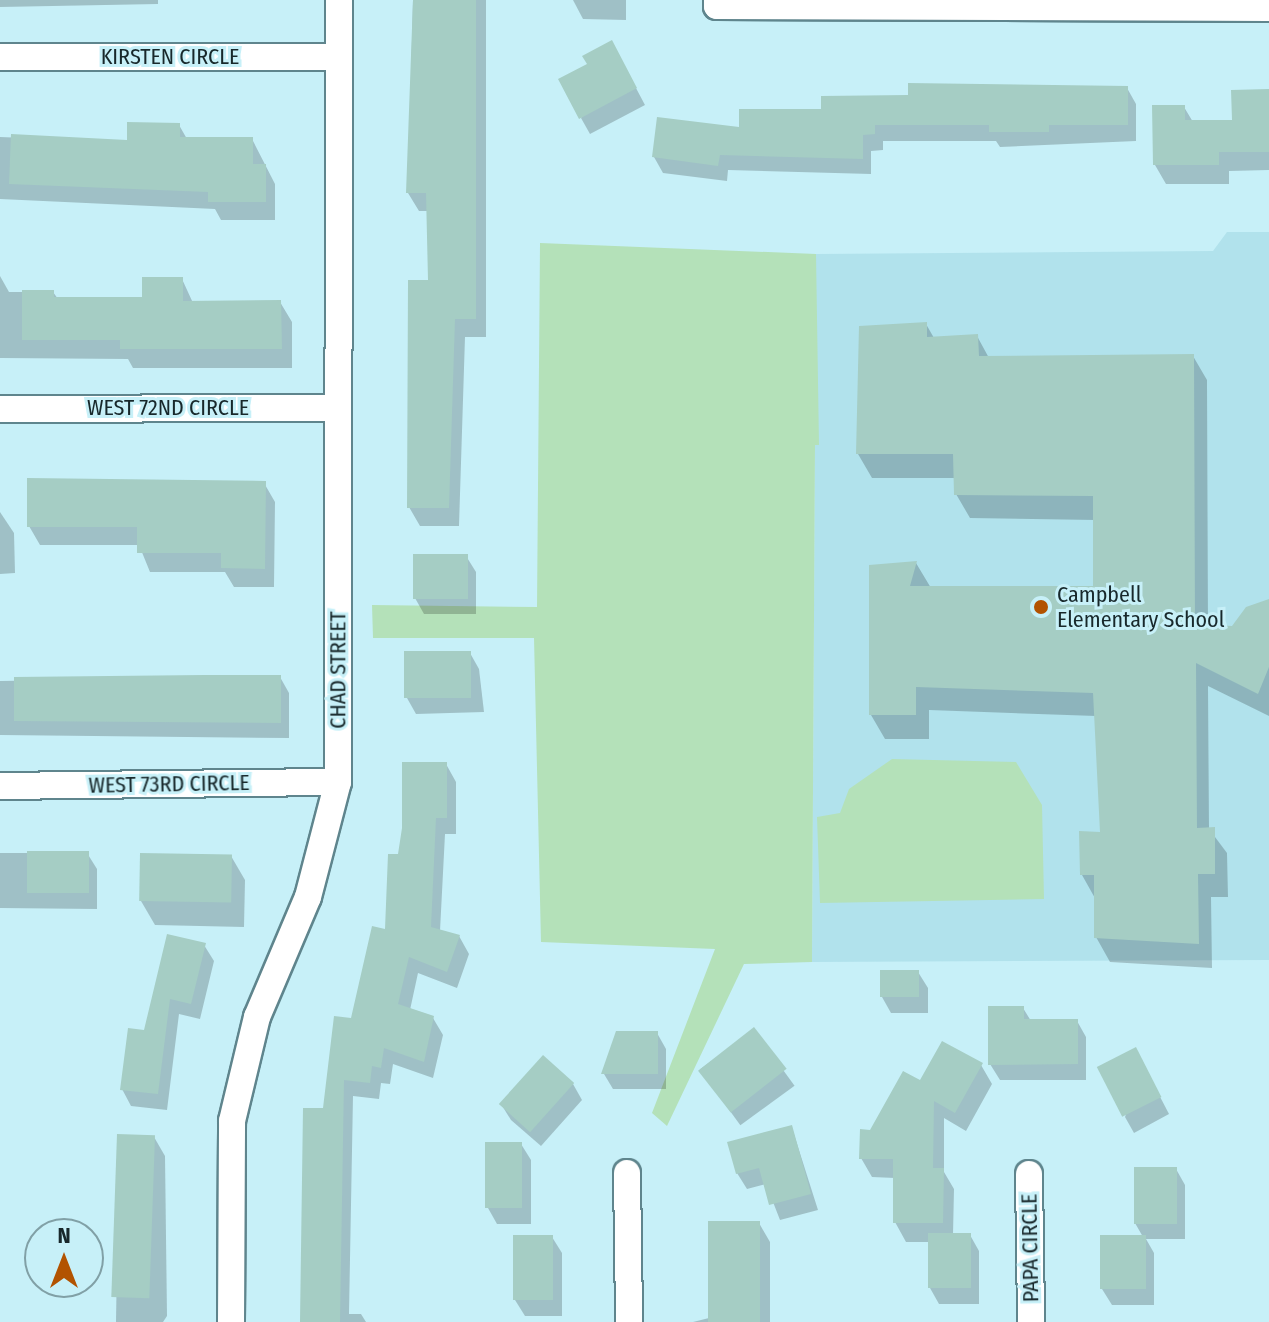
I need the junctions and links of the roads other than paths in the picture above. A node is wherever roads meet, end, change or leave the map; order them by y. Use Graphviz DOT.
graph roads {
  1 [pos="339,0"];
  2 [pos="717,3"];
  3 [pos="1094,3"];
  4 [pos="1269,8"];
  5 [pos="0,57"];
  6 [pos="339,57"];
  7 [pos="336,408"];
  8 [pos="0,409"];
  9 [pos="338,782"];
  10 [pos="0,786"];
  11 [pos="627,1173"];
  12 [pos="1029,1174"];
  13 [pos="231,1322"];
  14 [pos="629,1322"];
  15 [pos="1031,1322"];
  1 -- 6 [label="street, CHAD STREET"];
  2 -- 3 [label="street"];
  3 -- 4 [label="street"];
  5 -- 6 [label="street, KIRSTEN CIRCLE"];
  6 -- 7 [label="street, CHAD STREET"];
  7 -- 8 [label="street, WEST 72ND CIRCLE"];
  7 -- 9 [label="street, CHAD STREET"];
  9 -- 10 [label="street, WEST 73RD CIRCLE"];
  9 -- 13 [label="street, CHAD STREET"];
  11 -- 14 [label="street"];
  12 -- 15 [label="street, PAPA CIRCLE"];
}
